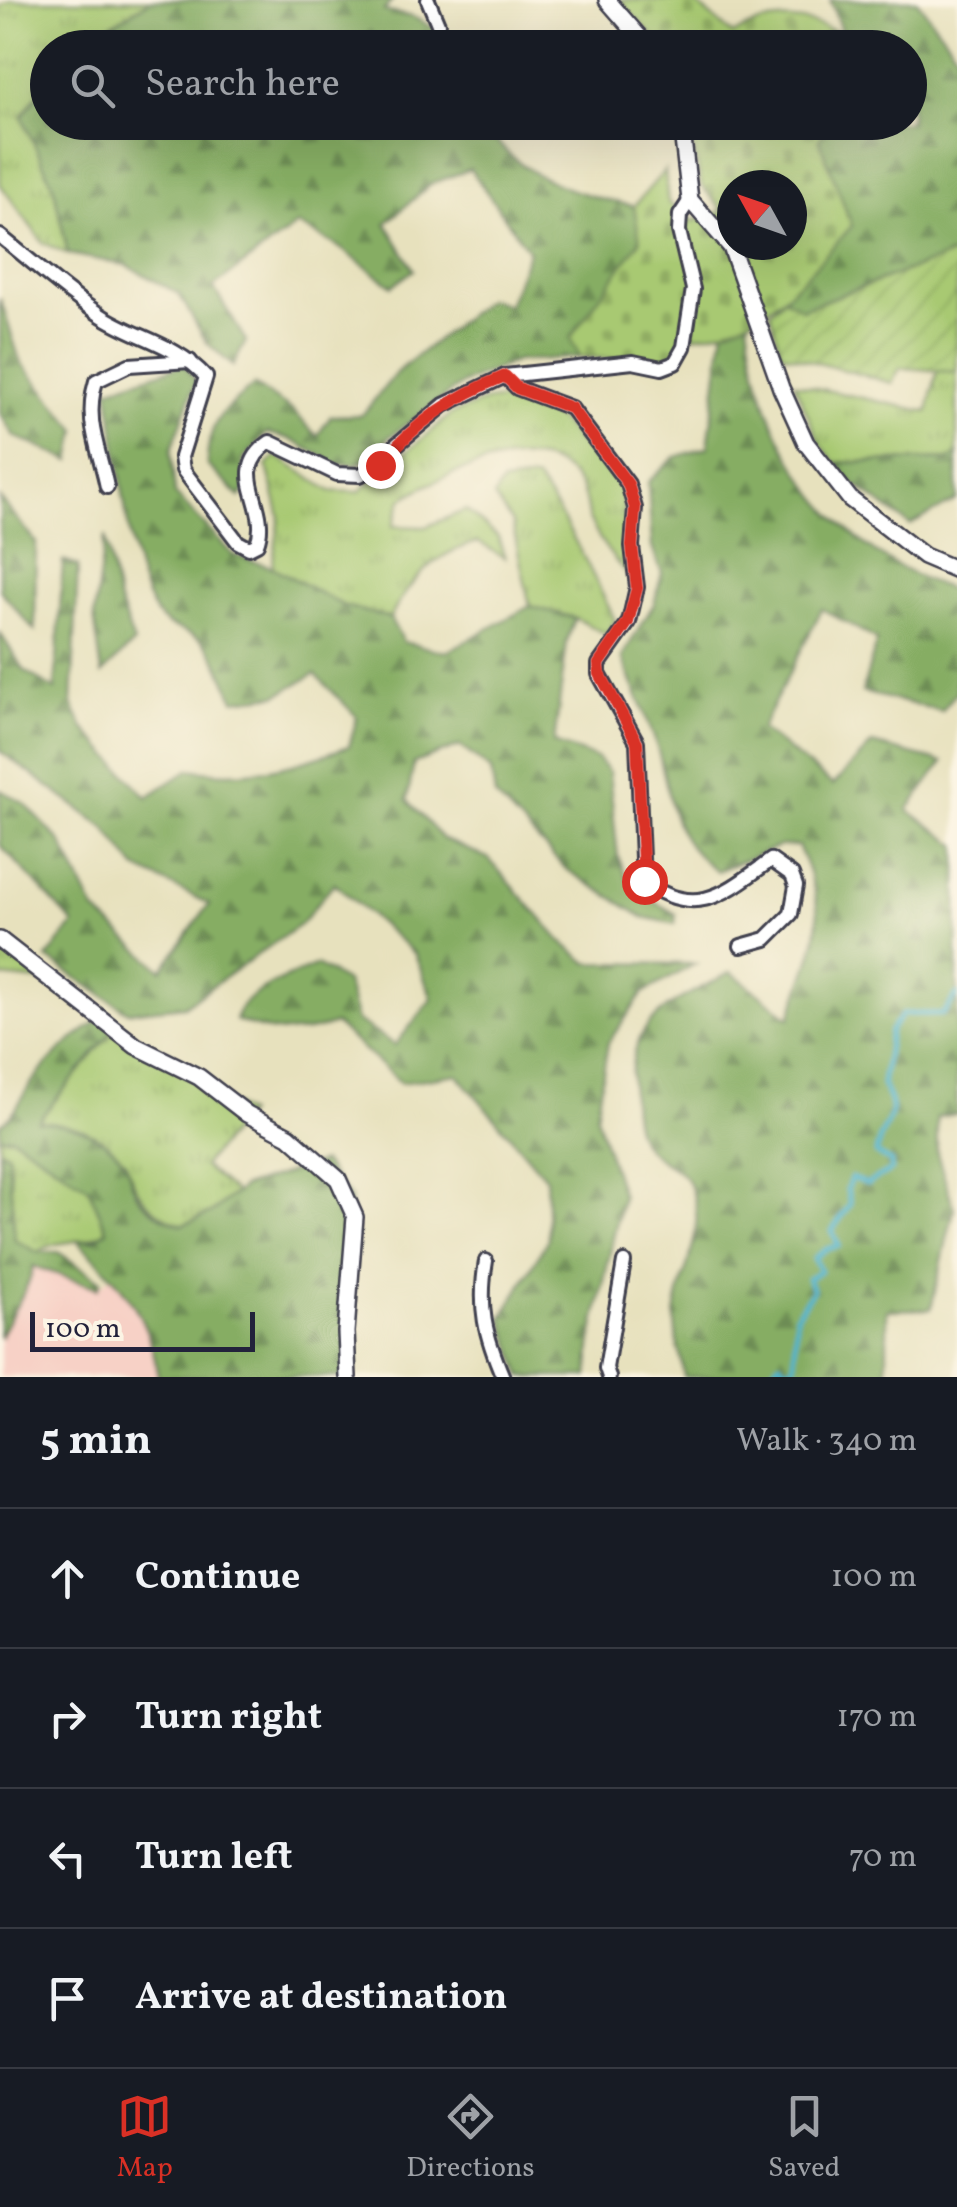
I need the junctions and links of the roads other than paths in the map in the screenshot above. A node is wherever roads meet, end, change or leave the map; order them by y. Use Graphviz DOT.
graph roads {
  1 [pos="428,0"];
  2 [pos="606,0"];
  3 [pos="438,24"];
  4 [pos="633,30"];
  5 [pos="683,140"];
  6 [pos="690,200"];
  7 [pos="0,236"];
  8 [pos="192,361"];
  9 [pos="505,376"];
  10 [pos="107,487"];
  11 [pos="957,570"];
  12 [pos="0,940"];
  13 [pos="741,946"];
  14 [pos="486,1262"];
  15 [pos="624,1262"];
  16 [pos="348,1377"];
  17 [pos="503,1377"];
  18 [pos="610,1377"];
  1 -- 3 [label="street"];
  2 -- 4 [label="street"];
  5 -- 6 [label="street"];
  6 -- 9 [label="street"];
  6 -- 11 [label="street"];
  7 -- 8 [label="street"];
  8 -- 9 [label="street"];
  8 -- 10 [label="street"];
  9 -- 13 [label="street"];
  12 -- 16 [label="street"];
  14 -- 17 [label="street"];
  15 -- 18 [label="street"];
}
